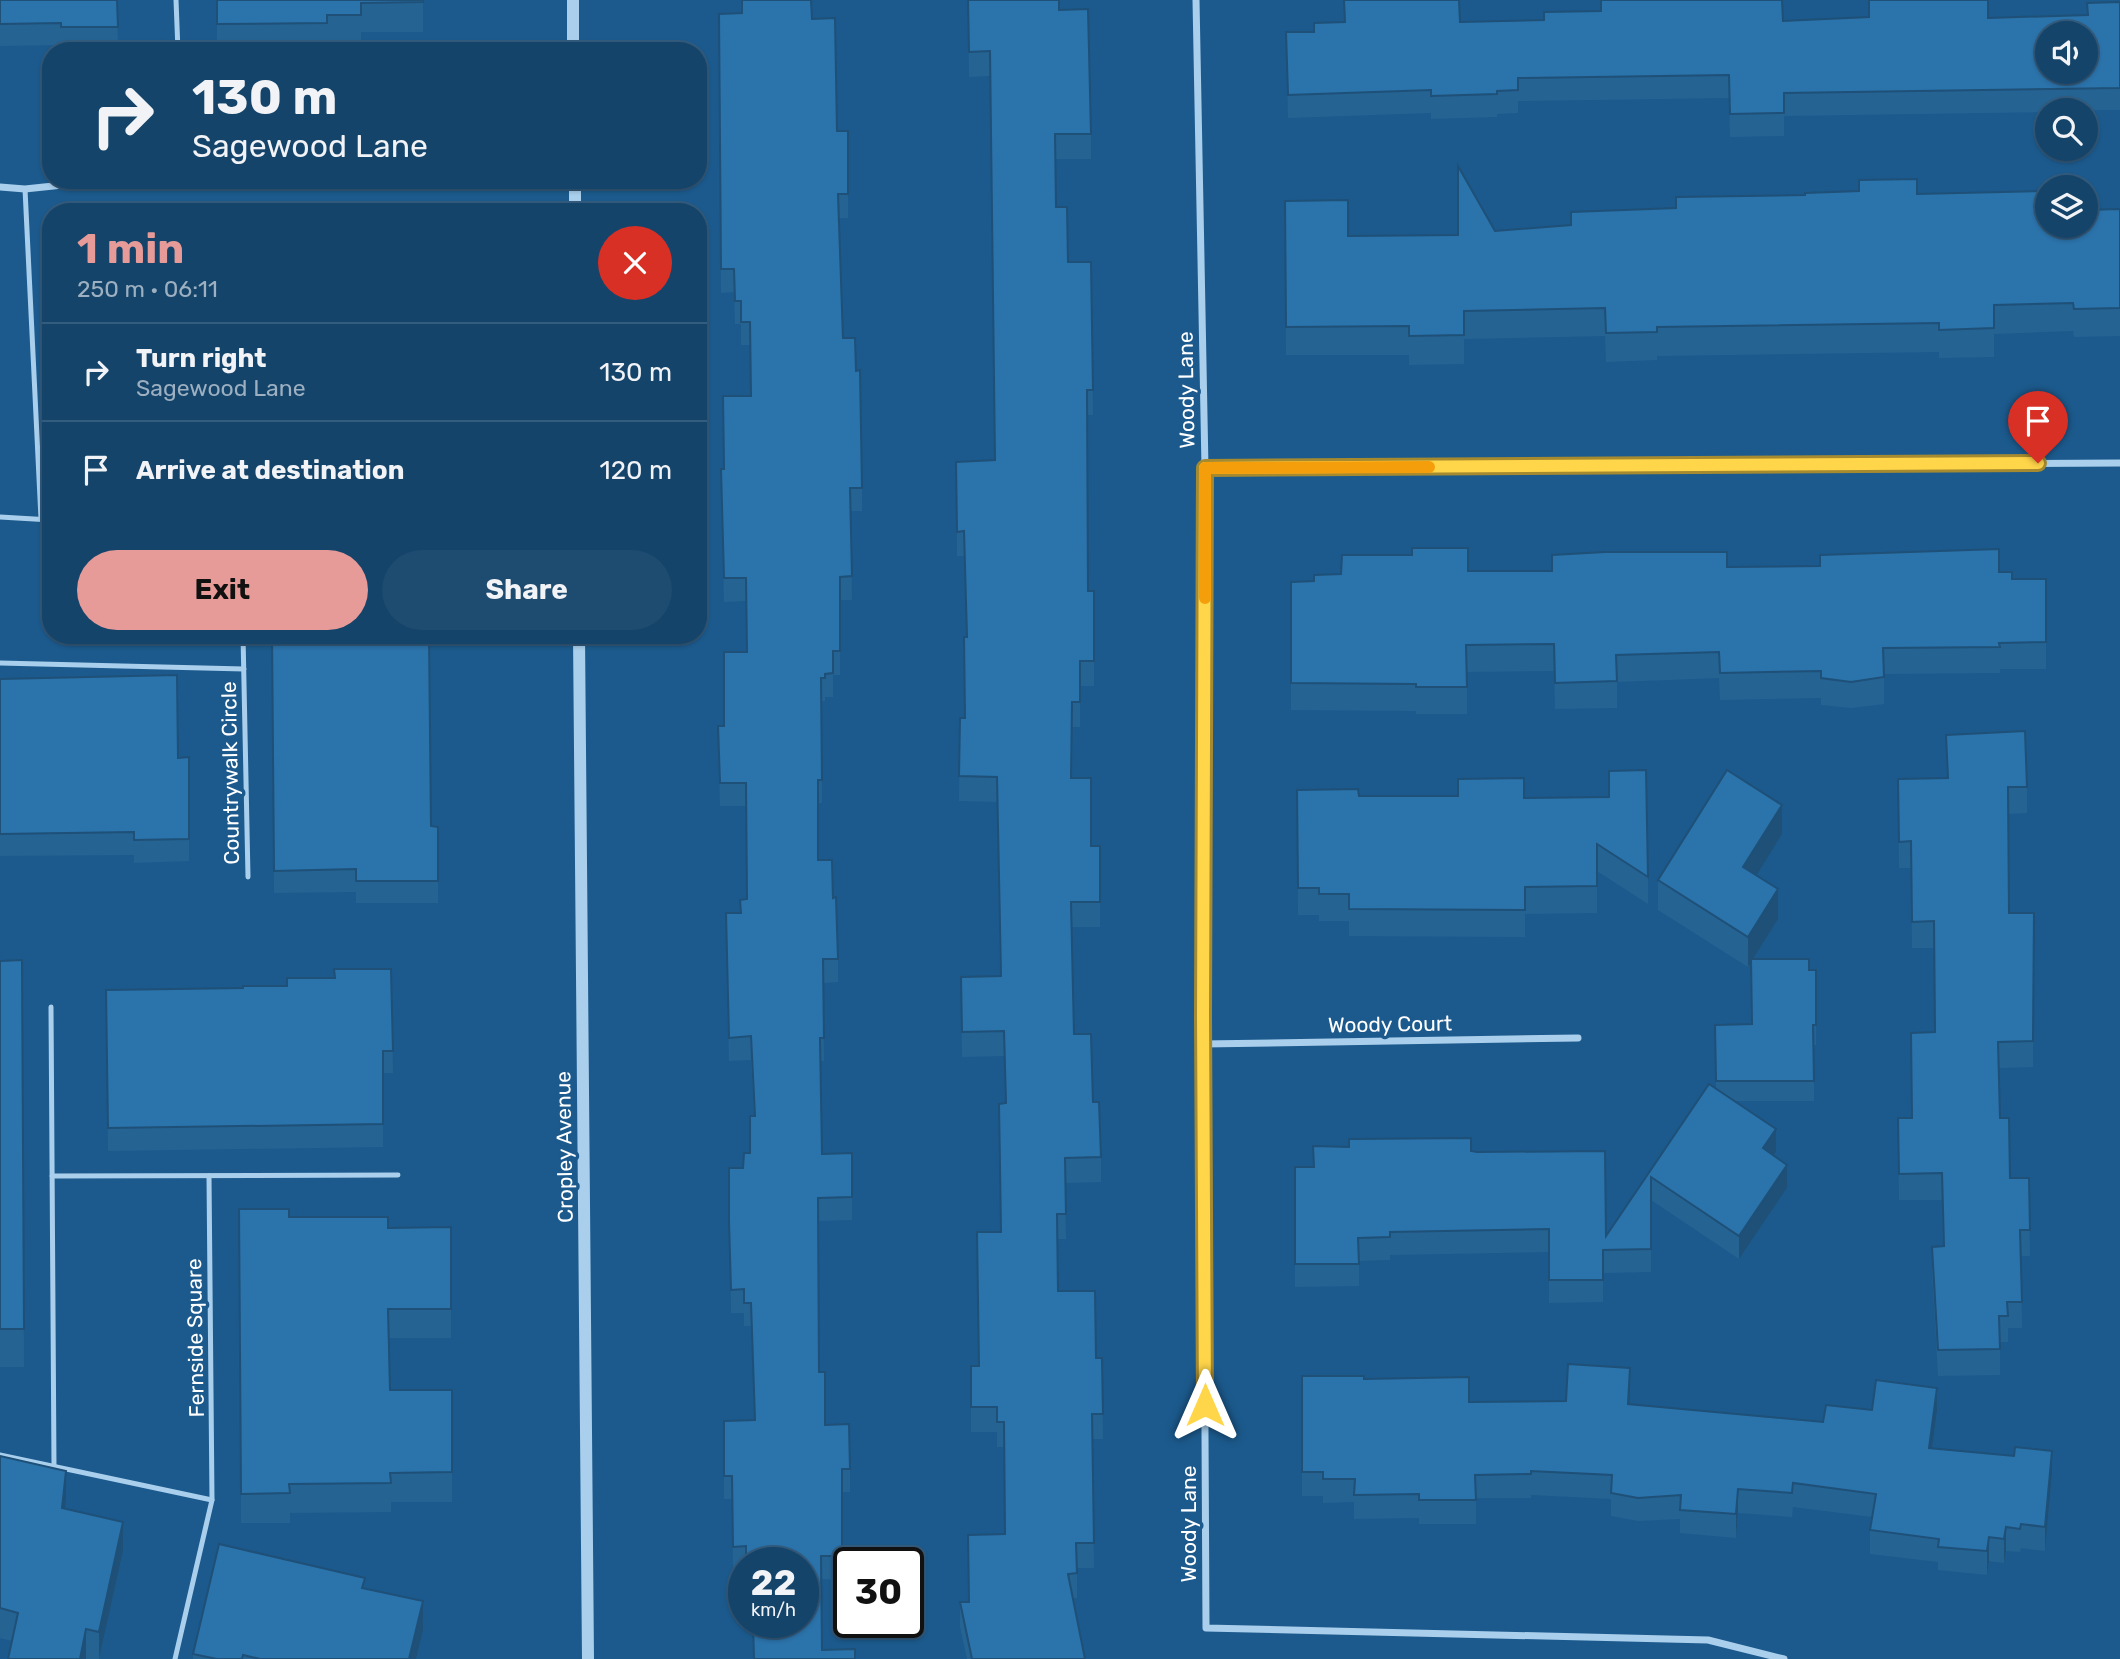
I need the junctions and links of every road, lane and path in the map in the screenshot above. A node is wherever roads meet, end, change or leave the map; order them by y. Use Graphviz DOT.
graph roads {
  1 [pos="176,0"];
  2 [pos="573,0"];
  3 [pos="1196,0"];
  4 [pos="178,42"];
  5 [pos="573,42"];
  6 [pos="0,187"];
  7 [pos="42,187"];
  8 [pos="24,189"];
  9 [pos="2120,463"];
  10 [pos="1205,468"];
  11 [pos="0,517"];
  12 [pos="41,519"];
  13 [pos="243,644"];
  14 [pos="579,644"];
  15 [pos="0,663"];
  16 [pos="244,669"];
  17 [pos="248,877"];
  18 [pos="51,1007"];
  19 [pos="1578,1038"];
  20 [pos="1203,1044"];
  21 [pos="398,1175"];
  22 [pos="52,1176"];
  23 [pos="209,1176"];
  24 [pos="0,1455"];
  25 [pos="54,1466"];
  26 [pos="212,1500"];
  27 [pos="175,1659"];
  28 [pos="588,1659"];
  29 [pos="1784,1659"];
  1 -- 4 [label="lane"];
  2 -- 5 [label="street"];
  3 -- 10 [label="street, Woody Lane"];
  6 -- 8 [label="street"];
  7 -- 8 [label="street"];
  8 -- 12 [label="lane"];
  9 -- 10 [label="street"];
  10 -- 20 [label="street, Woody Lane"];
  11 -- 12 [label="lane"];
  13 -- 16 [label="lane, Countrywalk Circle"];
  14 -- 28 [label="street, Cropley Avenue"];
  15 -- 16 [label="lane, Countrywalk Circle"];
  16 -- 17 [label="lane, Countrywalk Circle"];
  18 -- 22 [label="lane"];
  19 -- 20 [label="street, Woody Court"];
  20 -- 29 [label="street, Woody Lane"];
  21 -- 23 [label="lane"];
  22 -- 23 [label="lane"];
  22 -- 25 [label="lane"];
  23 -- 26 [label="lane, Fernside Square"];
  24 -- 25 [label="lane"];
  25 -- 26 [label="lane"];
  26 -- 27 [label="lane, Fernside Square"];
}
